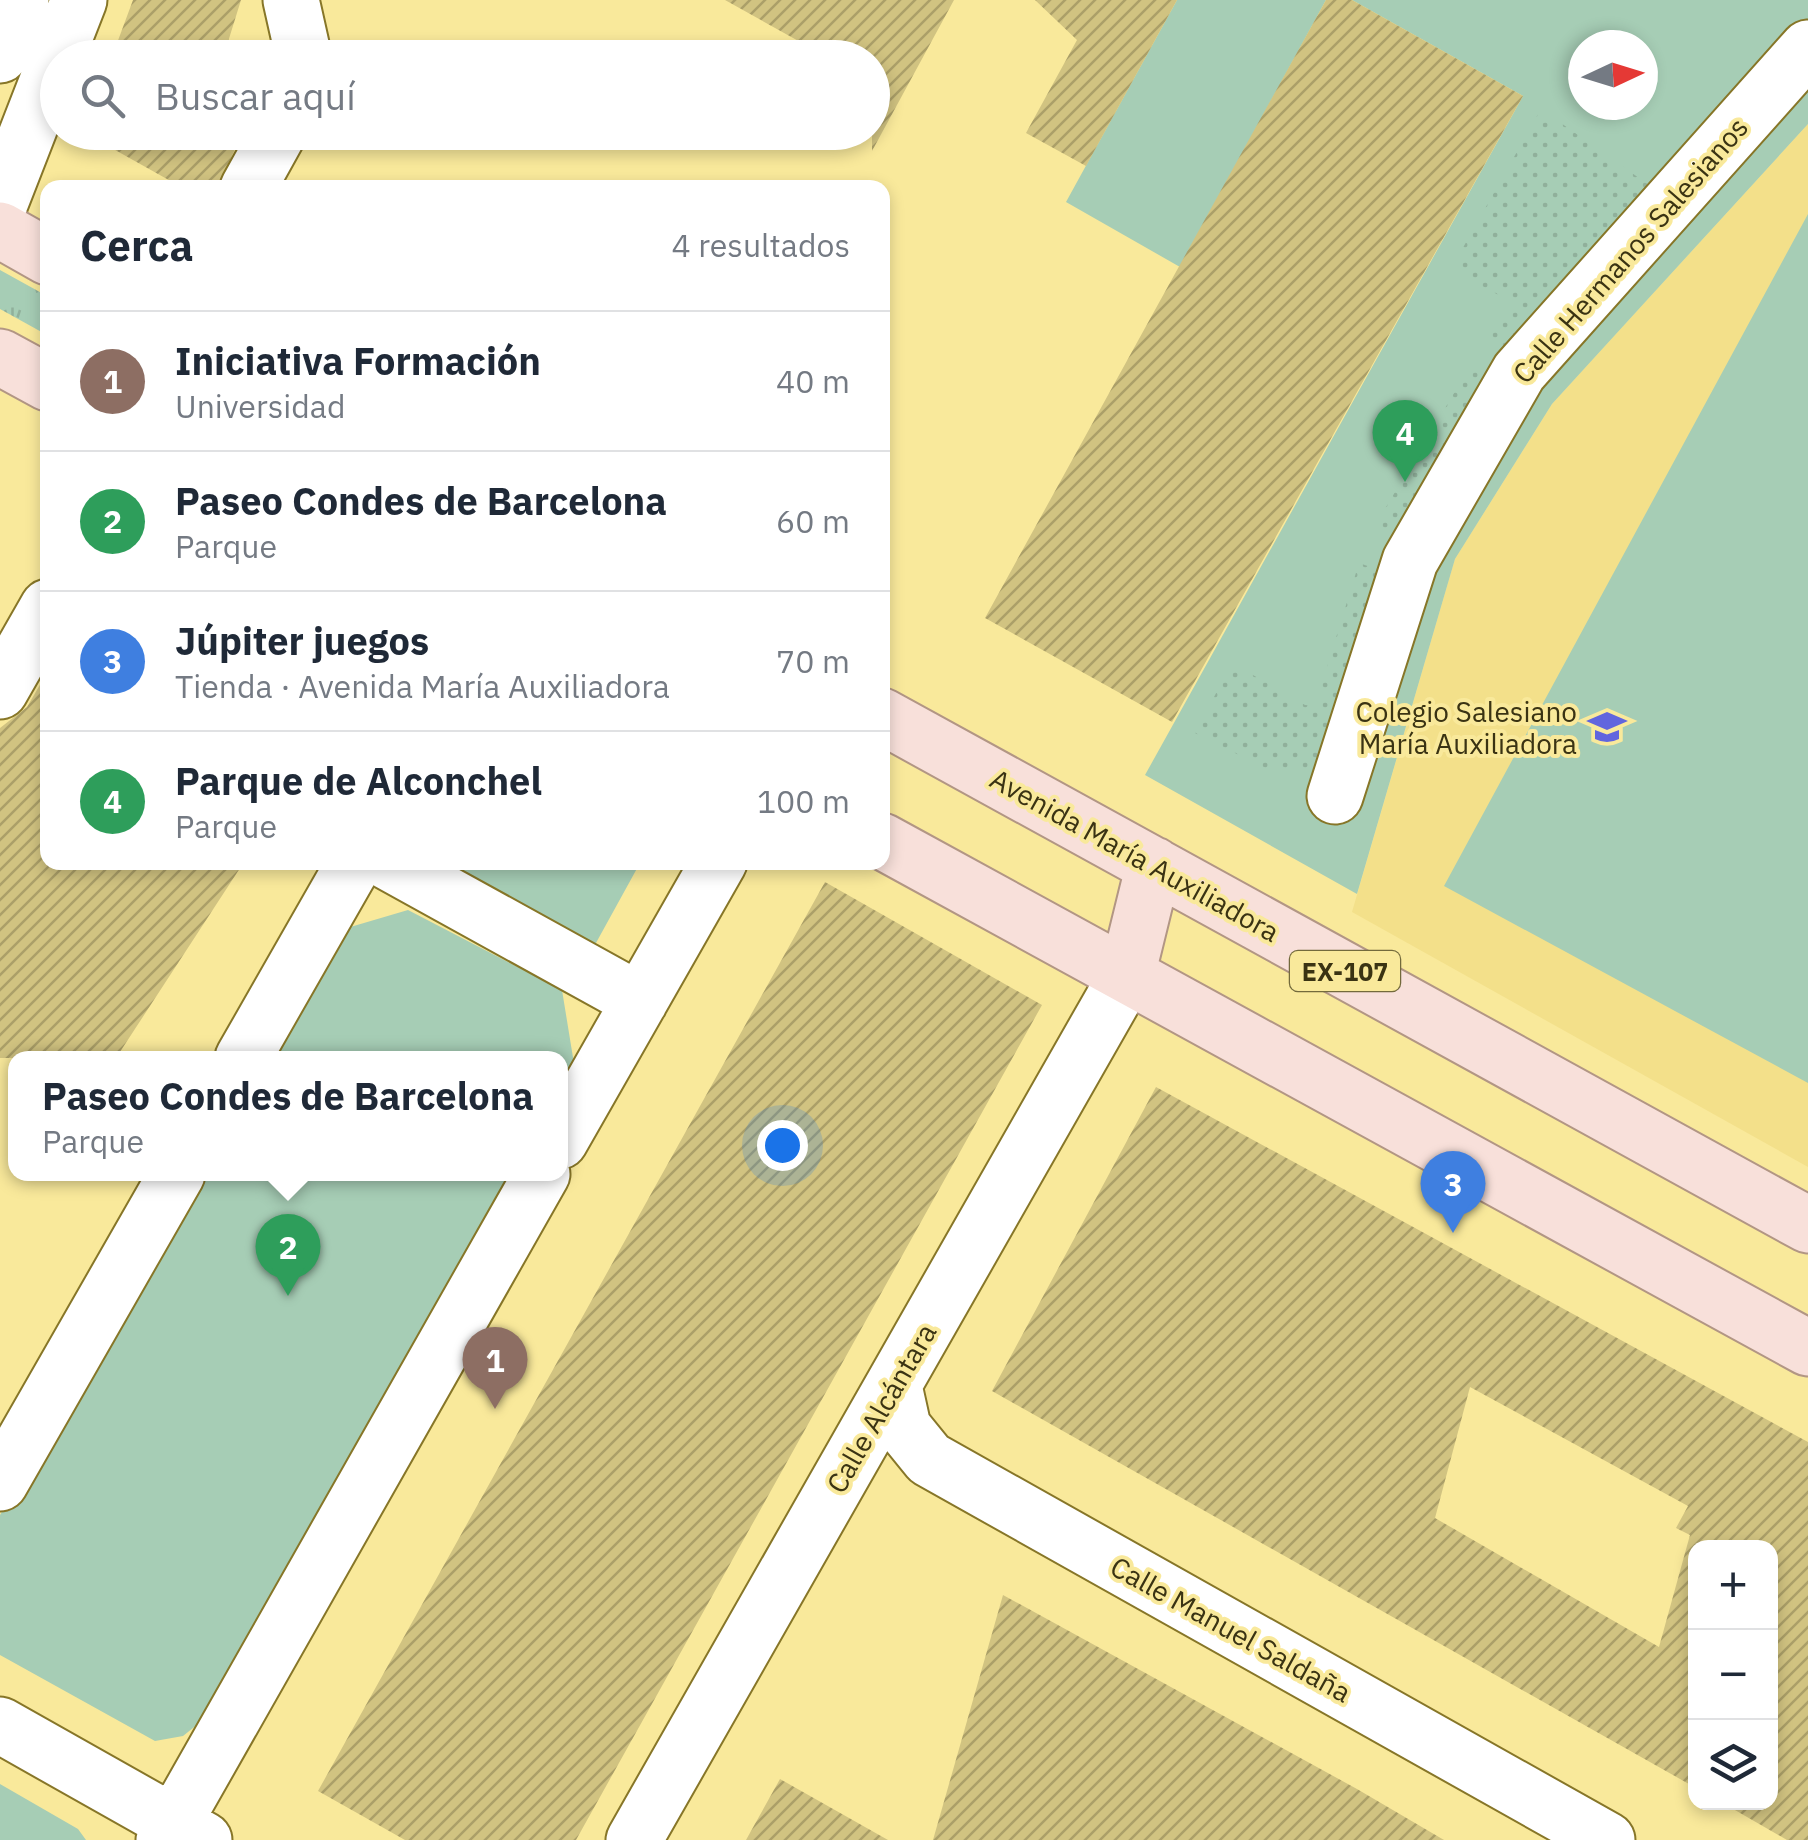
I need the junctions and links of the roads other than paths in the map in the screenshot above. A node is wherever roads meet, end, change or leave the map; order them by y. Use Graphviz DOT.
graph roads {
  1 [pos="21,0"];
  2 [pos="80,0"];
  3 [pos="291,0"];
  4 [pos="64,40"];
  5 [pos="300,40"];
  6 [pos="1808,48"];
  7 [pos="0,54"];
  8 [pos="40,101"];
  9 [pos="269,150"];
  10 [pos="252,180"];
  11 [pos="0,202"];
  12 [pos="0,230"];
  13 [pos="40,252"];
  14 [pos="0,357"];
  15 [pos="40,379"];
  16 [pos="40,621"];
  17 [pos="0,691"];
  18 [pos="890,720"];
  19 [pos="1334,796"];
  20 [pos="890,845"];
  21 [pos="1154,865"];
  22 [pos="350,870"];
  23 [pos="403,870"];
  24 [pos="714,870"];
  25 [pos="1127,975"];
  26 [pos="640,1001"];
  27 [pos="246,1051"];
  28 [pos="568,1127"];
  29 [pos="173,1181"];
  30 [pos="538,1181"];
  31 [pos="1808,1225"];
  32 [pos="1808,1348"];
  33 [pos="894,1386"];
  34 [pos="0,1483"];
  35 [pos="0,1724"];
  36 [pos="181,1834"];
  37 [pos="634,1840"];
  38 [pos="1606,1840"];
  1 -- 7 [label="street"];
  2 -- 4 [label="street"];
  3 -- 5 [label="street"];
  6 -- 19 [label="street, Calle Hermanos Salesianos"];
  8 -- 11 [label="street"];
  9 -- 10 [label="street"];
  12 -- 13 [label="main road"];
  14 -- 15 [label="main road"];
  16 -- 17 [label="street"];
  18 -- 21 [label="main road, Avenida María Auxiliadora / EX-107"];
  20 -- 25 [label="main road"];
  21 -- 25 [label="main road"];
  21 -- 31 [label="main road, Avenida María Auxiliadora / EX-107"];
  22 -- 27 [label="street"];
  23 -- 26 [label="street"];
  24 -- 26 [label="street"];
  25 -- 32 [label="main road"];
  25 -- 33 [label="street, Calle Alcántara"];
  26 -- 28 [label="street"];
  29 -- 34 [label="street"];
  30 -- 36 [label="street"];
  33 -- 37 [label="street, Calle Alcántara"];
  33 -- 38 [label="street, Calle Manuel Saldaña"];
  35 -- 36 [label="street"];
}
